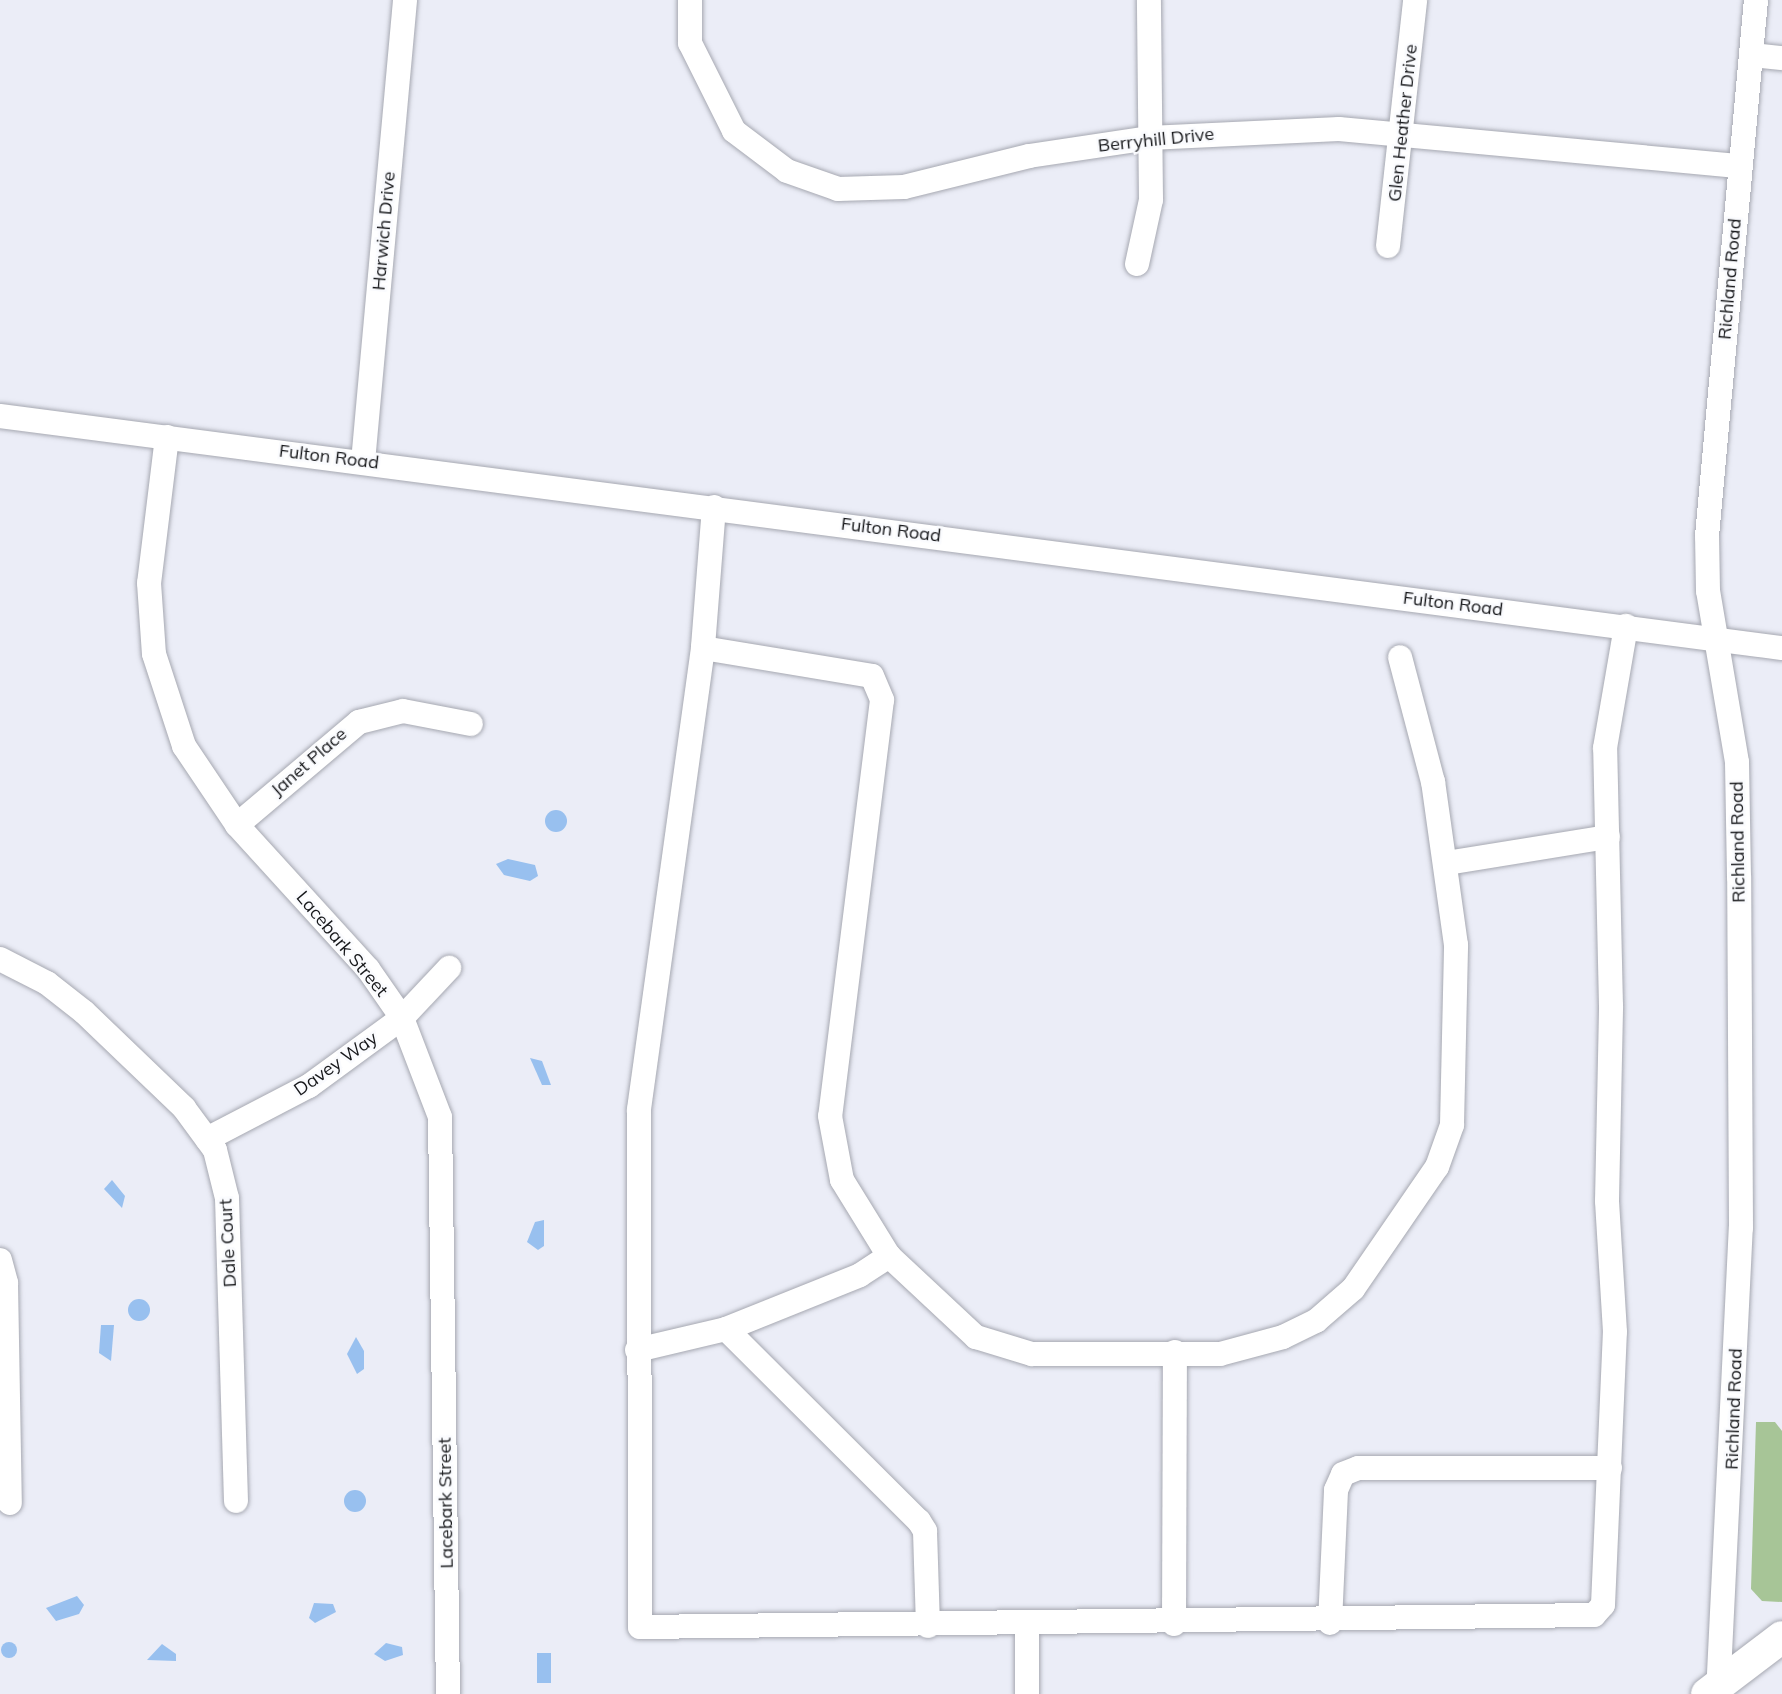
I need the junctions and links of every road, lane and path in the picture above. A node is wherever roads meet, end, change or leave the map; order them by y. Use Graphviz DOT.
graph roads {
  1 [pos="405,0"];
  2 [pos="690,0"];
  3 [pos="1149,0"];
  4 [pos="1415,0"];
  5 [pos="1756,0"];
  6 [pos="1752,55"];
  7 [pos="1782,58"];
  8 [pos="1404,134"];
  9 [pos="1149,138"];
  10 [pos="1740,166"];
  11 [pos="1388,246"];
  12 [pos="1137,264"];
  13 [pos="0,416"];
  14 [pos="167,437"];
  15 [pos="363,462"];
  16 [pos="714,507"];
  17 [pos="1626,626"];
  18 [pos="1715,638"];
  19 [pos="702,648"];
  20 [pos="1782,648"];
  21 [pos="1400,657"];
  22 [pos="471,724"];
  23 [pos="237,825"];
  24 [pos="1608,837"];
  25 [pos="1447,863"];
  26 [pos="0,959"];
  27 [pos="449,968"];
  28 [pos="402,1018"];
  29 [pos="207,1139"];
  30 [pos="889,1256"];
  31 [pos="0,1260"];
  32 [pos="726,1329"];
  33 [pos="638,1350"];
  34 [pos="1175,1352"];
  35 [pos="1610,1468"];
  36 [pos="236,1501"];
  37 [pos="10,1503"];
  38 [pos="1330,1623"];
  39 [pos="1174,1625"];
  40 [pos="928,1626"];
  41 [pos="1027,1626"];
  42 [pos="1782,1637"];
  43 [pos="1714,1692"];
  44 [pos="448,1694"];
  45 [pos="1027,1694"];
  1 -- 15 [label="street, Harwich Drive"];
  2 -- 9 [label="street, Berryhill Drive"];
  3 -- 9 [label="street"];
  4 -- 8 [label="street, Glen Heather Drive"];
  5 -- 6 [label="street, Richland Road"];
  6 -- 7 [label="street"];
  6 -- 10 [label="street, Richland Road"];
  8 -- 9 [label="street, Berryhill Drive"];
  8 -- 10 [label="street, Berryhill Drive"];
  8 -- 11 [label="street, Glen Heather Drive"];
  9 -- 12 [label="street"];
  10 -- 18 [label="street, Richland Road"];
  13 -- 14 [label="street, Fulton Road"];
  14 -- 15 [label="street, Fulton Road"];
  14 -- 23 [label="street, Lacebark Street"];
  15 -- 16 [label="street, Fulton Road"];
  16 -- 17 [label="street, Fulton Road"];
  16 -- 19 [label="street"];
  17 -- 18 [label="street, Fulton Road"];
  17 -- 24 [label="street"];
  18 -- 20 [label="street, Fulton Road"];
  18 -- 43 [label="street, Richland Road"];
  19 -- 30 [label="street"];
  19 -- 33 [label="street"];
  21 -- 25 [label="street"];
  22 -- 23 [label="street, Janet Place"];
  23 -- 28 [label="street, Lacebark Street"];
  24 -- 25 [label="street"];
  24 -- 35 [label="street"];
  25 -- 34 [label="street"];
  26 -- 29 [label="street, Dale Court"];
  27 -- 28 [label="street, Davey Way"];
  28 -- 29 [label="street, Davey Way"];
  28 -- 44 [label="street, Lacebark Street"];
  29 -- 36 [label="street, Dale Court"];
  30 -- 32 [label="street"];
  30 -- 34 [label="street"];
  31 -- 37 [label="street"];
  32 -- 33 [label="street"];
  32 -- 40 [label="street"];
  33 -- 40 [label="street"];
  34 -- 39 [label="street"];
  35 -- 38 [label="street"];
  35 -- 38 [label="street"];
  38 -- 39 [label="street"];
  39 -- 41 [label="street"];
  40 -- 41 [label="street"];
  41 -- 45 [label="street"];
  42 -- 43 [label="main road"];
}
